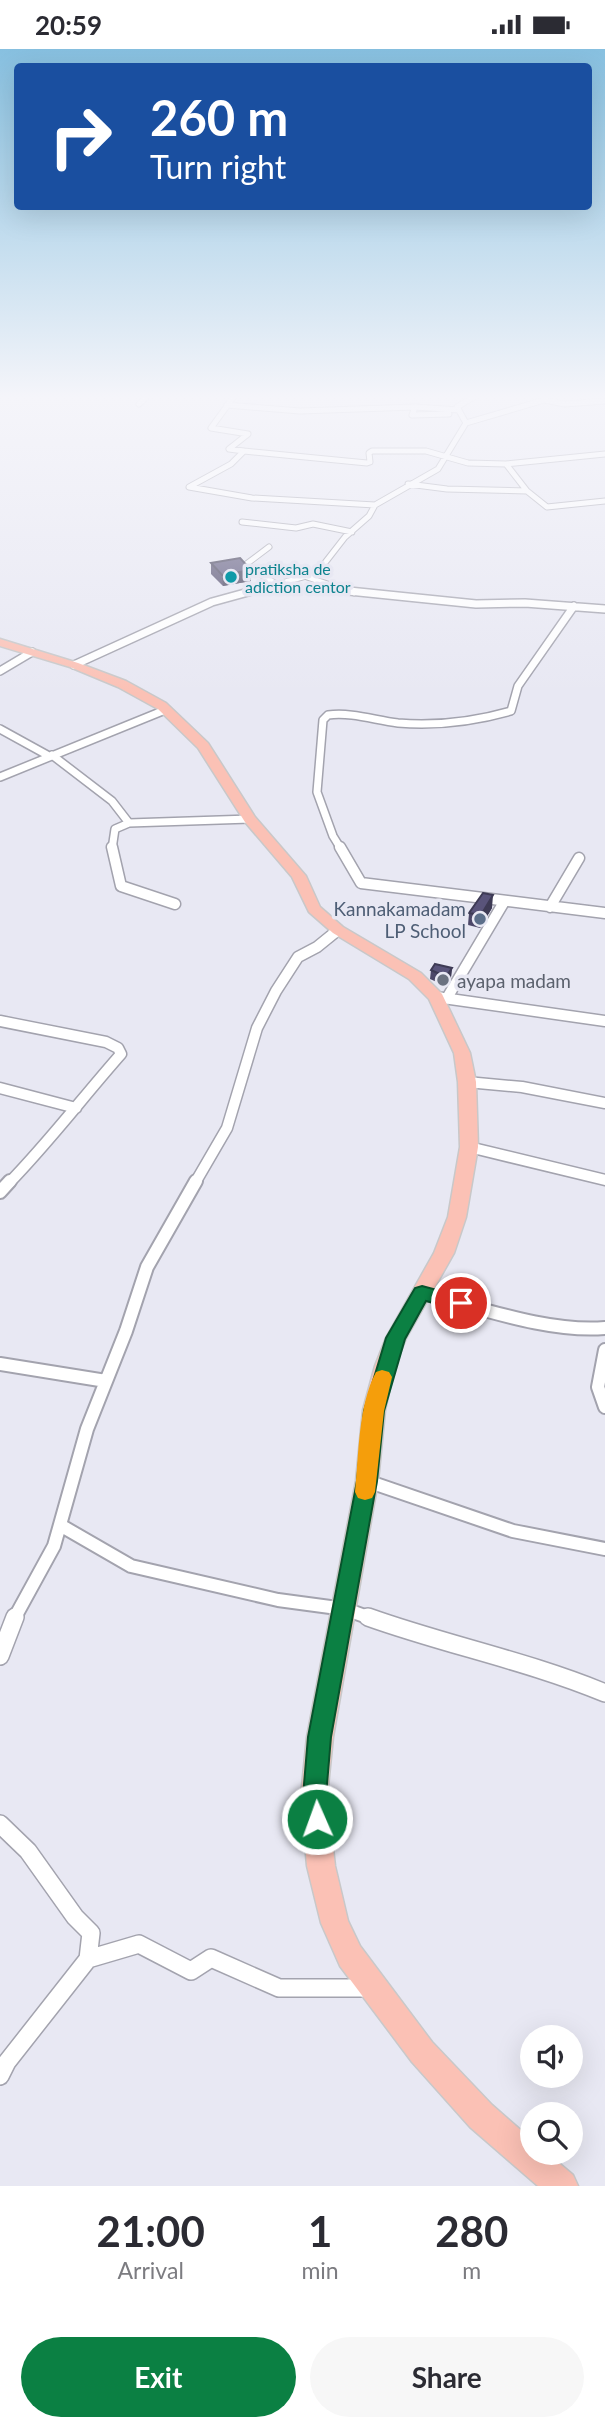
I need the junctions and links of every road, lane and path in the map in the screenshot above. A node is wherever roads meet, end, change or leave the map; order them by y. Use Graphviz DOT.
graph roads {
  1 [pos="233,495"];
  2 [pos="391,495"];
  3 [pos="532,495"];
  4 [pos="605,501"];
  5 [pos="374,505"];
  6 [pos="242,522"];
  7 [pos="352,532"];
  8 [pos="269,547"];
  9 [pos="307,577"];
  10 [pos="278,585"];
  11 [pos="574,606"];
  12 [pos="605,609"];
  13 [pos="0,642"];
  14 [pos="32,652"];
  15 [pos="74,665"];
  16 [pos="0,671"];
  17 [pos="166,710"];
  18 [pos="0,729"];
  19 [pos="51,756"];
  20 [pos="0,777"];
  21 [pos="250,819"];
  22 [pos="129,823"];
  23 [pos="579,858"];
  24 [pos="504,902"];
  25 [pos="175,904"];
  26 [pos="550,907"];
  27 [pos="605,913"];
  28 [pos="338,930"];
  29 [pos="441,998"];
  30 [pos="0,1021"];
  31 [pos="605,1021"];
  32 [pos="467,1082"];
  33 [pos="0,1088"];
  34 [pos="605,1103"];
  35 [pos="76,1108"];
  36 [pos="469,1147"];
  37 [pos="605,1180"];
  38 [pos="0,1192"];
  39 [pos="422,1293"];
  40 [pos="605,1328"];
  41 [pos="605,1350"];
  42 [pos="0,1364"];
  43 [pos="106,1381"];
  44 [pos="605,1407"];
  45 [pos="367,1481"];
  46 [pos="60,1525"];
  47 [pos="605,1549"];
  48 [pos="345,1609"];
  49 [pos="0,1656"];
  50 [pos="605,1693"];
  51 [pos="0,1824"];
  52 [pos="88,1959"];
  53 [pos="372,1988"];
  54 [pos="0,2076"];
  55 [pos="562,2186"];
  1 -- 5 [label="street"];
  2 -- 5 [label="street"];
  3 -- 4 [label="street"];
  5 -- 7 [label="street"];
  6 -- 7 [label="street"];
  7 -- 9 [label="street"];
  8 -- 10 [label="street"];
  9 -- 10 [label="street"];
  9 -- 11 [label="street"];
  10 -- 15 [label="street"];
  11 -- 12 [label="street"];
  11 -- 24 [label="street"];
  13 -- 14 [label="main road"];
  14 -- 15 [label="main road"];
  14 -- 16 [label="street"];
  15 -- 17 [label="main road"];
  17 -- 19 [label="street"];
  17 -- 21 [label="main road"];
  18 -- 19 [label="street"];
  19 -- 20 [label="street"];
  19 -- 22 [label="street"];
  21 -- 22 [label="street"];
  21 -- 28 [label="main road"];
  22 -- 25 [label="street"];
  23 -- 26 [label="street"];
  24 -- 26 [label="street"];
  24 -- 29 [label="street"];
  26 -- 27 [label="street"];
  28 -- 29 [label="main road"];
  28 -- 43 [label="street"];
  29 -- 31 [label="street"];
  29 -- 32 [label="main road"];
  30 -- 35 [label="street"];
  32 -- 34 [label="street"];
  32 -- 36 [label="main road"];
  33 -- 35 [label="street"];
  35 -- 38 [label="street"];
  36 -- 37 [label="street"];
  36 -- 39 [label="main road"];
  39 -- 40 [label="street"];
  39 -- 45 [label="main road"];
  41 -- 44 [label="street"];
  42 -- 43 [label="street"];
  43 -- 46 [label="street"];
  45 -- 47 [label="street"];
  45 -- 48 [label="main road"];
  46 -- 48 [label="street"];
  46 -- 49 [label="street"];
  48 -- 50 [label="street"];
  48 -- 53 [label="main road"];
  51 -- 52 [label="street"];
  52 -- 53 [label="street"];
  52 -- 54 [label="street"];
  53 -- 55 [label="main road"];
}
